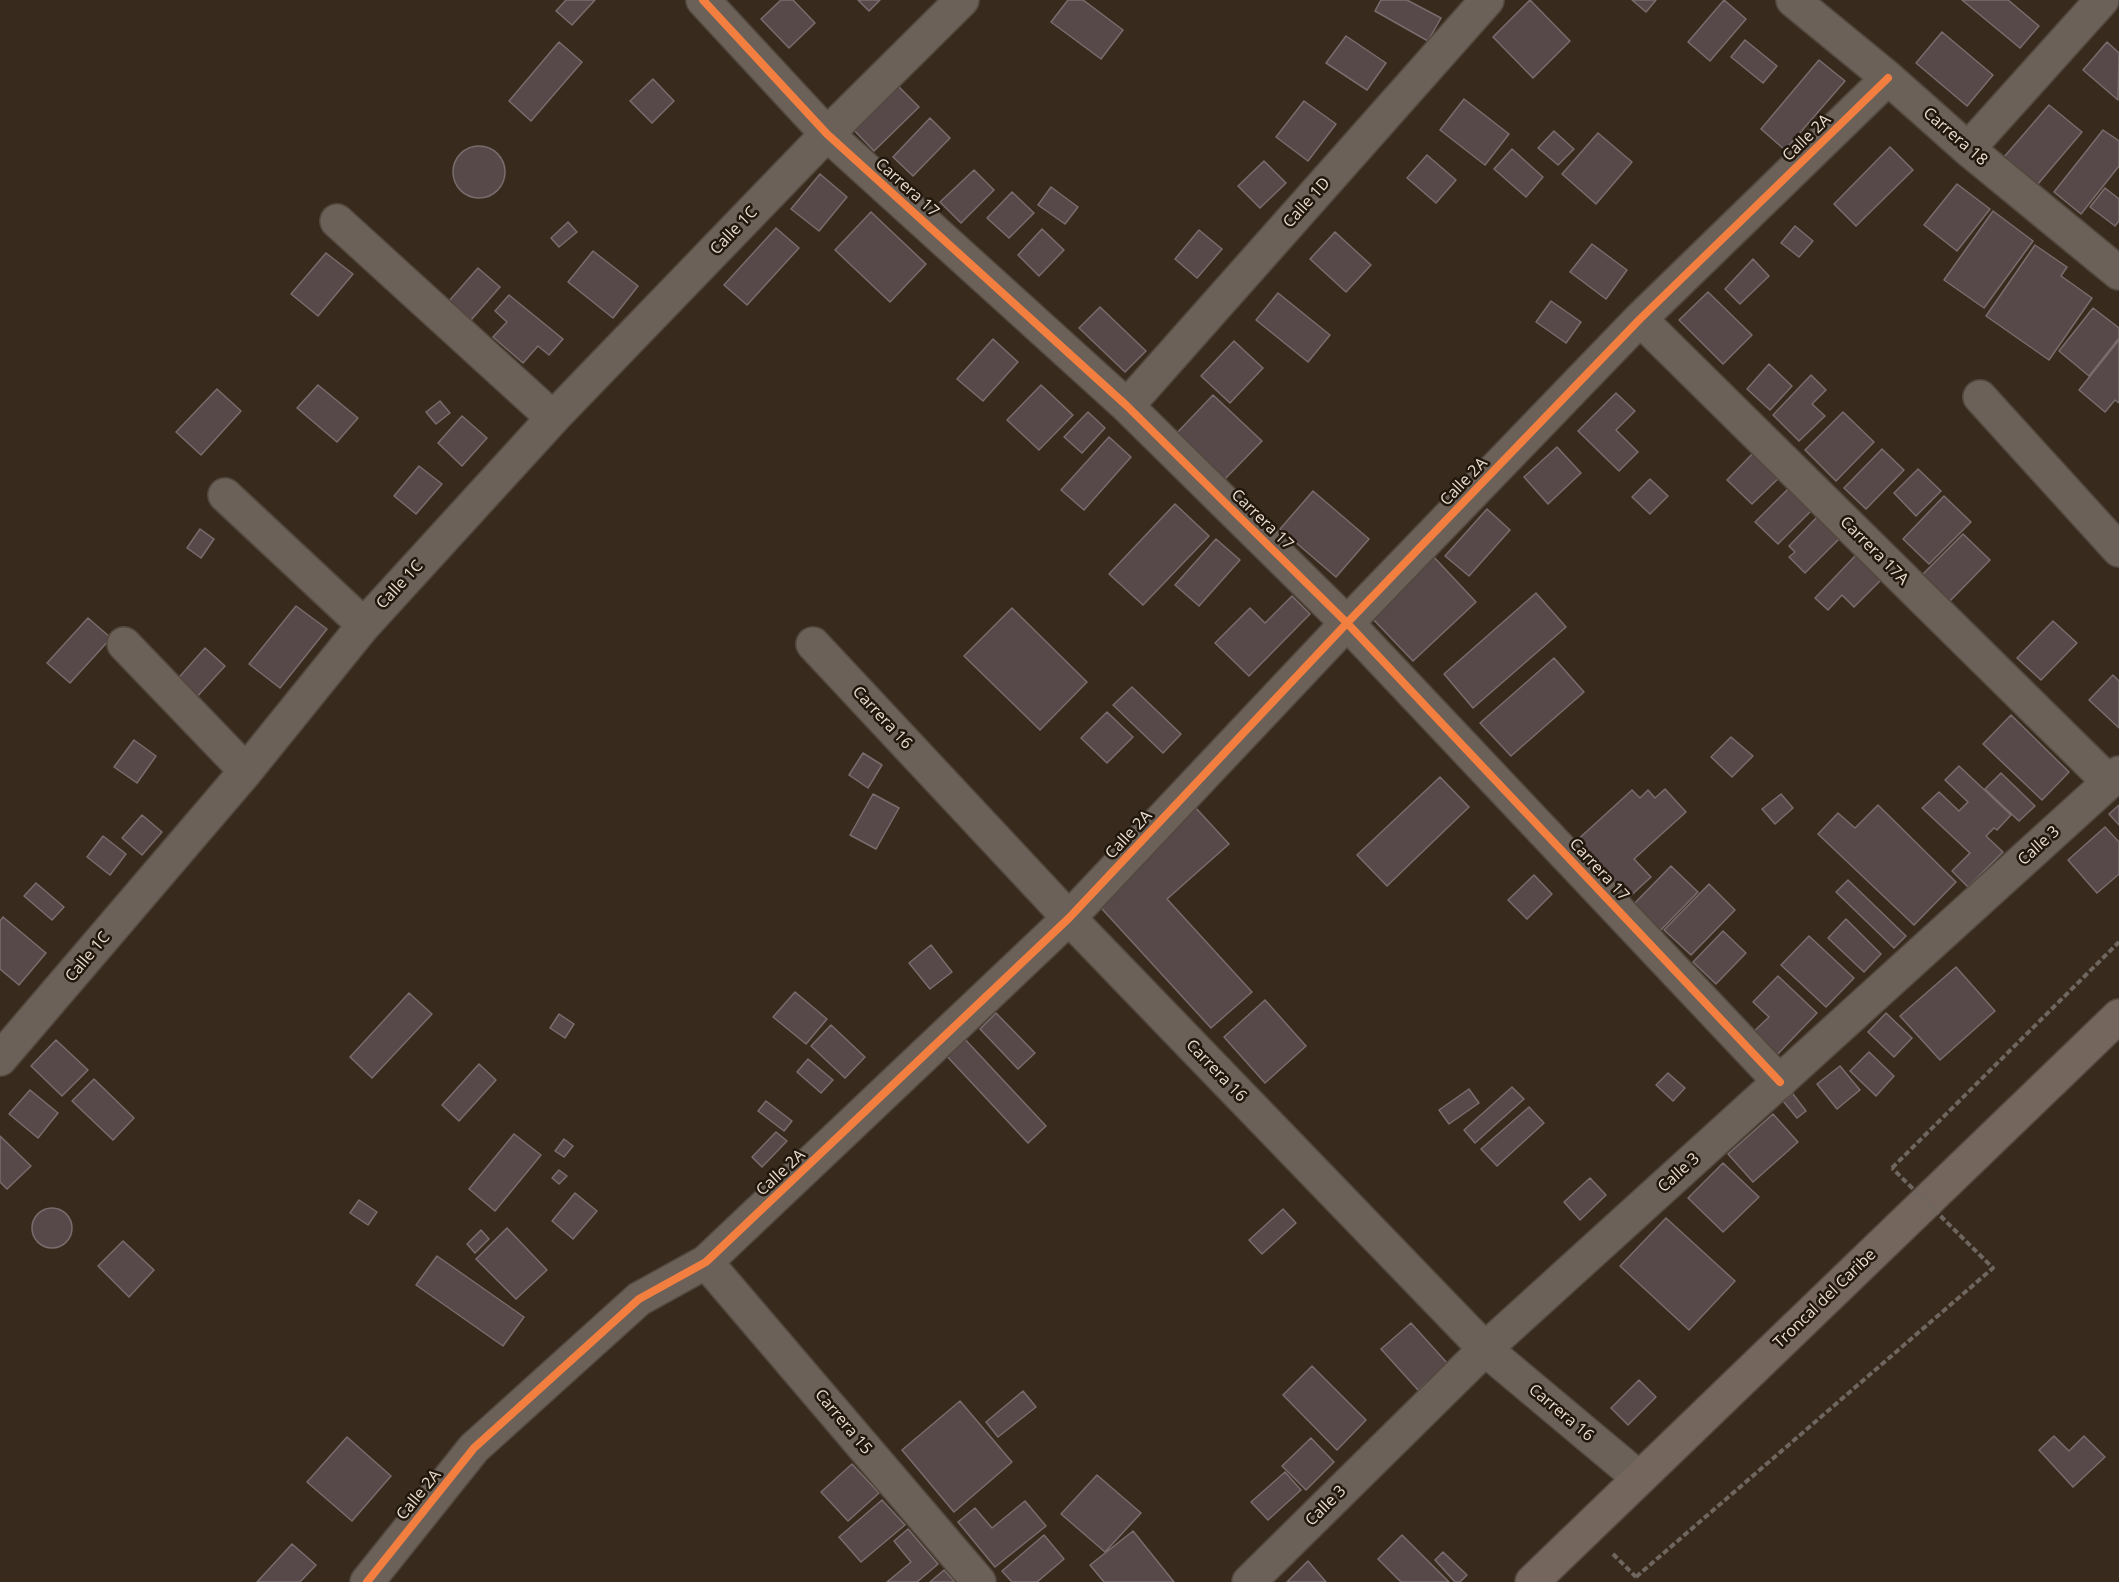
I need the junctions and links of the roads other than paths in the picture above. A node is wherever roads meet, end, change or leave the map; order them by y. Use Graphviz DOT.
graph roads {
  1 [pos="703,0"];
  2 [pos="1486,0"];
  3 [pos="1792,0"];
  4 [pos="2102,0"];
  5 [pos="953,3"];
  6 [pos="1888,78"];
  7 [pos="827,134"];
  8 [pos="1968,149"];
  9 [pos="337,221"];
  10 [pos="2119,273"];
  11 [pos="1640,319"];
  12 [pos="1980,397"];
  13 [pos="1127,406"];
  14 [pos="553,418"];
  15 [pos="225,495"];
  16 [pos="2119,550"];
  17 [pos="1347,622"];
  18 [pos="364,625"];
  19 [pos="124,644"];
  20 [pos="813,644"];
  21 [pos="246,771"];
  22 [pos="2114,778"];
  23 [pos="1068,918"];
  24 [pos="2119,1016"];
  25 [pos="0,1059"];
  26 [pos="1780,1082"];
  27 [pos="706,1262"];
  28 [pos="1485,1349"];
  29 [pos="1639,1478"];
  30 [pos="367,1582"];
  31 [pos="979,1582"];
  32 [pos="1248,1582"];
  33 [pos="1532,1582"];
  1 -- 7 [label="street, Carrera 17"];
  2 -- 13 [label="street, Calle 1D"];
  3 -- 6 [label="street, Carrera 18"];
  4 -- 8 [label="street"];
  5 -- 7 [label="street, Calle 1C"];
  6 -- 8 [label="street, Carrera 18"];
  6 -- 11 [label="street, Calle 2A"];
  7 -- 13 [label="street, Carrera 17"];
  7 -- 14 [label="street, Calle 1C"];
  8 -- 10 [label="street, Carrera 18"];
  9 -- 14 [label="street"];
  11 -- 17 [label="street, Calle 2A"];
  11 -- 22 [label="street, Carrera 17A"];
  12 -- 16 [label="street"];
  13 -- 17 [label="street, Carrera 17"];
  14 -- 18 [label="street, Calle 1C"];
  15 -- 18 [label="street"];
  17 -- 23 [label="street, Calle 2A"];
  17 -- 26 [label="street, Carrera 17"];
  18 -- 21 [label="street, Calle 1C"];
  19 -- 21 [label="street"];
  20 -- 23 [label="street, Carrera 16"];
  21 -- 25 [label="street, Calle 1C"];
  22 -- 26 [label="street, Calle 3"];
  23 -- 27 [label="street, Calle 2A"];
  23 -- 28 [label="street, Carrera 16"];
  24 -- 29 [label="highway, Troncal del Caribe"];
  26 -- 28 [label="street, Calle 3"];
  27 -- 30 [label="street, Calle 2A"];
  27 -- 31 [label="street, Carrera 15"];
  28 -- 29 [label="street, Carrera 16"];
  28 -- 32 [label="street, Calle 3"];
  29 -- 33 [label="highway, Troncal del Caribe"];
}
